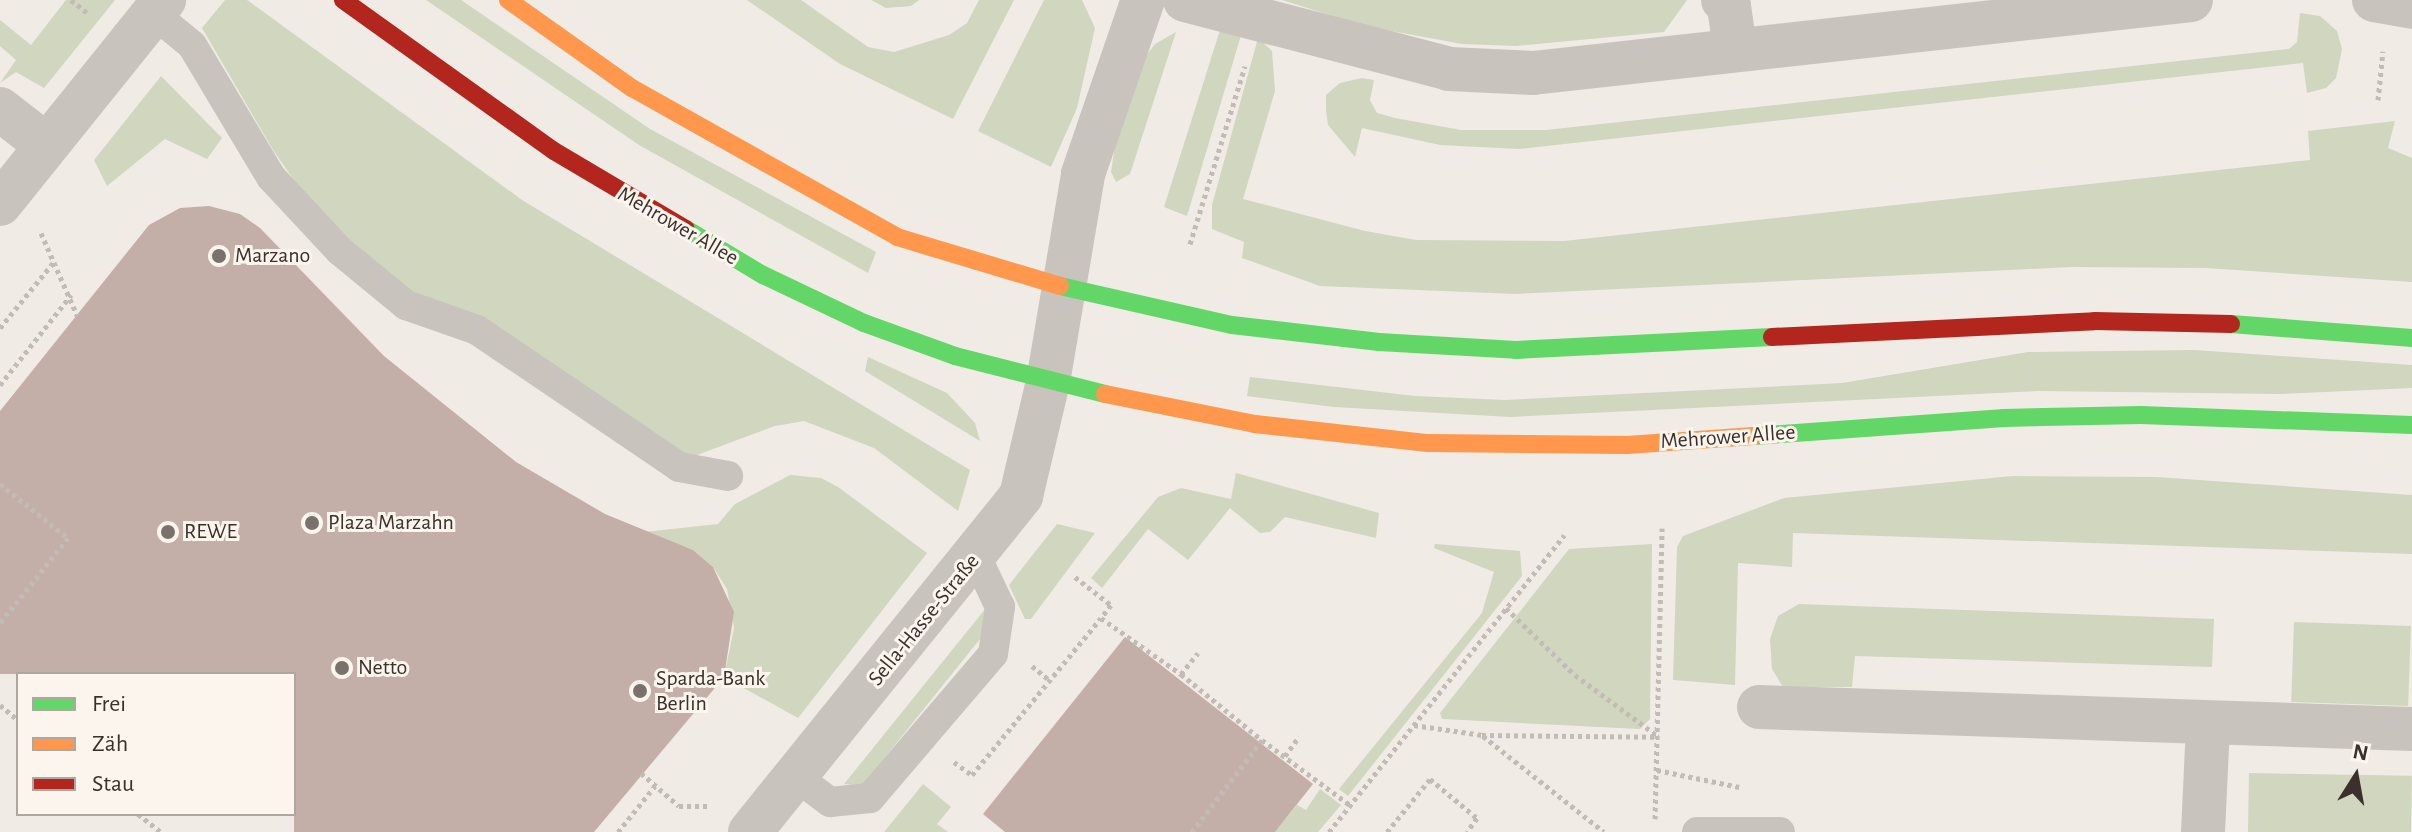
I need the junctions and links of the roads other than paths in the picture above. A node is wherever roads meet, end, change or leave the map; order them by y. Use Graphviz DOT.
graph roads {
  1 [pos="343,0"];
  2 [pos="508,0"];
  3 [pos="1143,0"];
  4 [pos="1185,0"];
  5 [pos="1723,0"];
  6 [pos="2191,0"];
  7 [pos="158,7"];
  8 [pos="1735,49"];
  9 [pos="0,109"];
  10 [pos="46,145"];
  11 [pos="18,214"];
  12 [pos="1065,288"];
  13 [pos="2412,338"];
  14 [pos="1048,382"];
  15 [pos="2412,425"];
  16 [pos="728,476"];
  17 [pos="976,556"];
  18 [pos="1759,707"];
  19 [pos="2208,724"];
  20 [pos="2412,729"];
  21 [pos="795,776"];
  22 [pos="758,829"];
  23 [pos="1697,832"];
  24 [pos="1780,832"];
  25 [pos="2203,832"];
  1 -- 14 [label="main road, Mehrower Allee"];
  2 -- 12 [label="main road"];
  3 -- 12 [label="street"];
  4 -- 8 [label="street"];
  5 -- 8 [label="street"];
  6 -- 8 [label="street"];
  7 -- 10 [label="street"];
  7 -- 16 [label="lane"];
  9 -- 10 [label="street"];
  10 -- 11 [label="street"];
  12 -- 13 [label="main road"];
  12 -- 14 [label="street"];
  14 -- 15 [label="main road, Mehrower Allee"];
  14 -- 17 [label="street, Sella-Hasse-Straße"];
  17 -- 21 [label="street, Sella-Hasse-Straße"];
  17 -- 21 [label="lane"];
  18 -- 19 [label="street"];
  19 -- 20 [label="street"];
  19 -- 25 [label="street"];
  21 -- 22 [label="street, Sella-Hasse-Straße"];
  23 -- 24 [label="lane"];
}
